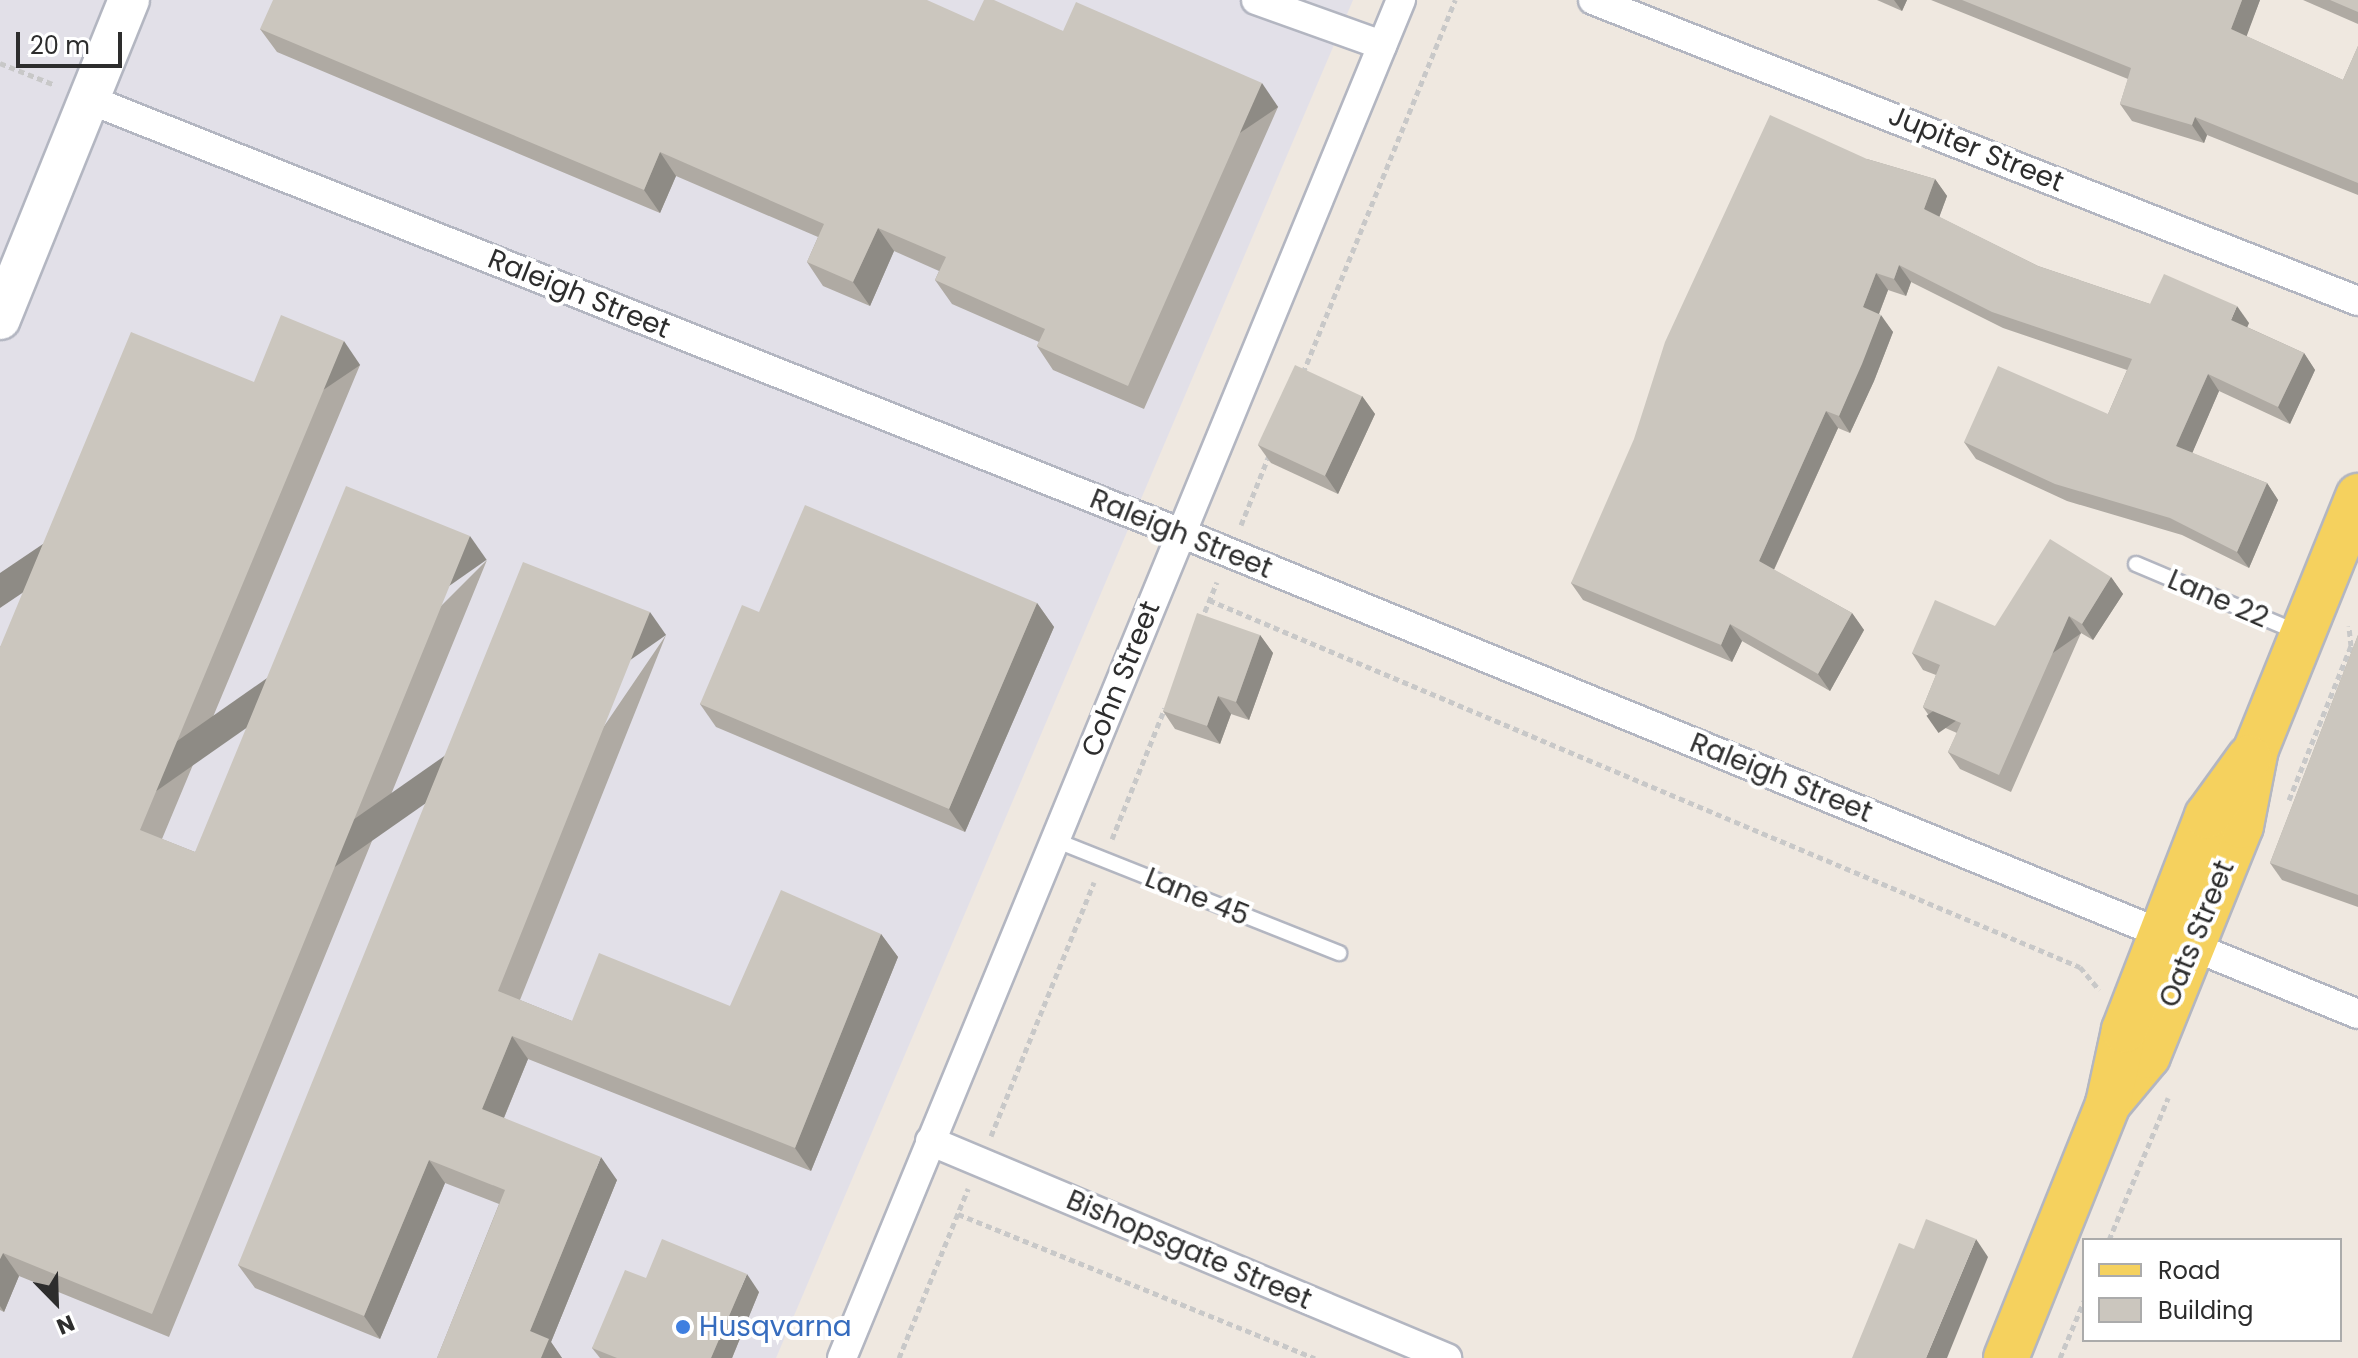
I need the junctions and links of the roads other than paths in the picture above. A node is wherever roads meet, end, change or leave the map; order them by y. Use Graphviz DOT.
graph roads {
  1 [pos="129,0"];
  2 [pos="1256,0"];
  3 [pos="1401,0"];
  4 [pos="1593,0"];
  5 [pos="1382,45"];
  6 [pos="88,99"];
  7 [pos="2358,301"];
  8 [pos="0,319"];
  9 [pos="2358,496"];
  10 [pos="1181,533"];
  11 [pos="2136,564"];
  12 [pos="2301,634"];
  13 [pos="1055,840"];
  14 [pos="2176,940"];
  15 [pos="1339,953"];
  16 [pos="2358,1014"];
  17 [pos="930,1141"];
  18 [pos="842,1358"];
  19 [pos="1447,1358"];
  20 [pos="2006,1358"];
  1 -- 6 [label="street"];
  2 -- 5 [label="street"];
  3 -- 5 [label="street, Cohn Street"];
  4 -- 7 [label="street, Jupiter Street"];
  5 -- 10 [label="street, Cohn Street"];
  6 -- 8 [label="street"];
  6 -- 10 [label="street, Raleigh Street"];
  9 -- 12 [label="main road, Oats Street"];
  10 -- 13 [label="street, Cohn Street"];
  10 -- 14 [label="street, Raleigh Street"];
  11 -- 12 [label="lane, Lane 22"];
  12 -- 14 [label="main road, Oats Street"];
  13 -- 15 [label="lane, Lane 45"];
  13 -- 17 [label="street, Cohn Street"];
  14 -- 16 [label="street, Raleigh Street"];
  14 -- 20 [label="main road, Oats Street"];
  17 -- 18 [label="street, Cohn Street"];
  17 -- 19 [label="street, Bishopsgate Street"];
}
